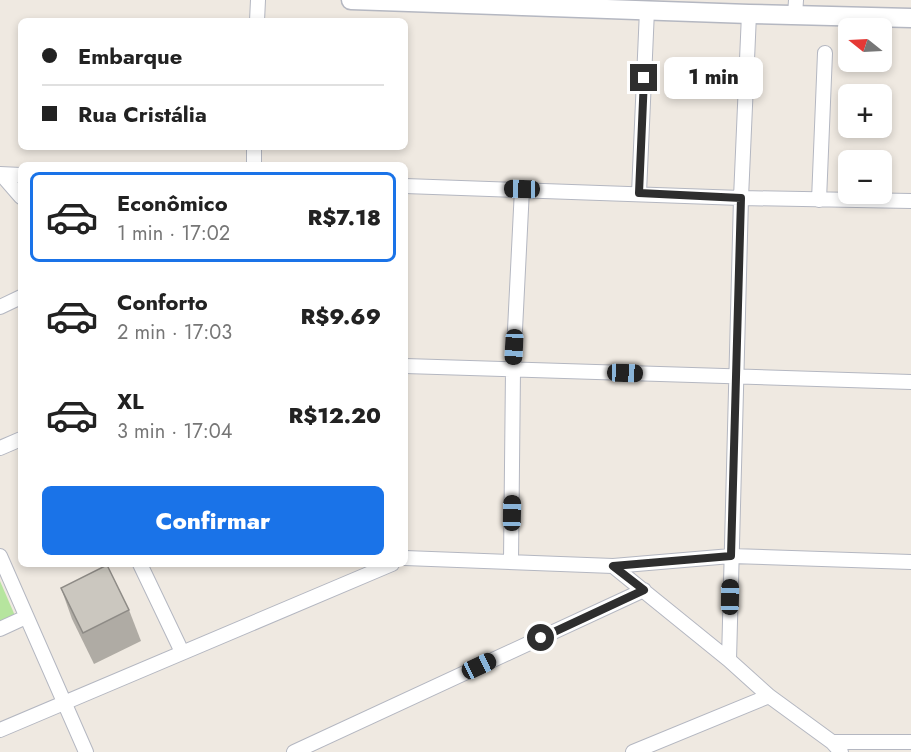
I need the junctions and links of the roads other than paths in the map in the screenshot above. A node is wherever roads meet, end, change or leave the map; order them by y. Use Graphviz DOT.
graph roads {
  1 [pos="258,0"];
  2 [pos="351,0"];
  3 [pos="689,6"];
  4 [pos="796,8"];
  5 [pos="647,10"];
  6 [pos="749,14"];
  7 [pos="257,18"];
  8 [pos="911,18"];
  9 [pos="825,53"];
  10 [pos="1,175"];
  11 [pos="18,175"];
  12 [pos="408,186"];
  13 [pos="522,189"];
  14 [pos="639,193"];
  15 [pos="18,194"];
  16 [pos="741,198"];
  17 [pos="819,200"];
  18 [pos="911,201"];
  19 [pos="18,298"];
  20 [pos="0,307"];
  21 [pos="408,366"];
  22 [pos="513,369"];
  23 [pos="736,377"];
  24 [pos="911,382"];
  25 [pos="18,439"];
  26 [pos="0,448"];
  27 [pos="731,556"];
  28 [pos="408,558"];
  29 [pos="1,559"];
  30 [pos="511,561"];
  31 [pos="911,562"];
  32 [pos="613,566"];
  33 [pos="141,567"];
  34 [pos="385,567"];
  35 [pos="644,590"];
  36 [pos="26,617"];
  37 [pos="0,629"];
  38 [pos="182,652"];
  39 [pos="729,660"];
  40 [pos="769,696"];
  41 [pos="64,703"];
  42 [pos="0,730"];
  43 [pos="911,742"];
  44 [pos="836,747"];
  45 [pos="86,752"];
  46 [pos="294,752"];
  47 [pos="633,752"];
  1 -- 7 [label="street"];
  2 -- 5 [label="main road"];
  3 -- 5 [label="main road"];
  3 -- 6 [label="main road"];
  4 -- 6 [label="main road"];
  4 -- 8 [label="main road"];
  5 -- 14 [label="street"];
  6 -- 16 [label="street"];
  9 -- 17 [label="street"];
  10 -- 11 [label="street"];
  10 -- 15 [label="street"];
  12 -- 13 [label="street"];
  13 -- 14 [label="street"];
  13 -- 22 [label="street"];
  14 -- 16 [label="street"];
  16 -- 17 [label="street"];
  16 -- 23 [label="street"];
  17 -- 18 [label="street"];
  19 -- 20 [label="street"];
  21 -- 22 [label="street"];
  22 -- 23 [label="street"];
  22 -- 30 [label="street"];
  23 -- 24 [label="street"];
  23 -- 27 [label="street"];
  25 -- 26 [label="street"];
  27 -- 31 [label="street"];
  27 -- 32 [label="street"];
  27 -- 39 [label="street"];
  28 -- 30 [label="street"];
  29 -- 36 [label="street"];
  30 -- 32 [label="street"];
  32 -- 35 [label="street"];
  33 -- 38 [label="street"];
  34 -- 38 [label="street"];
  35 -- 39 [label="street"];
  35 -- 46 [label="street"];
  36 -- 37 [label="street"];
  36 -- 41 [label="street"];
  38 -- 41 [label="street"];
  39 -- 40 [label="street"];
  40 -- 44 [label="street"];
  40 -- 47 [label="street"];
  41 -- 42 [label="street"];
  41 -- 45 [label="street"];
  43 -- 44 [label="street"];
}
